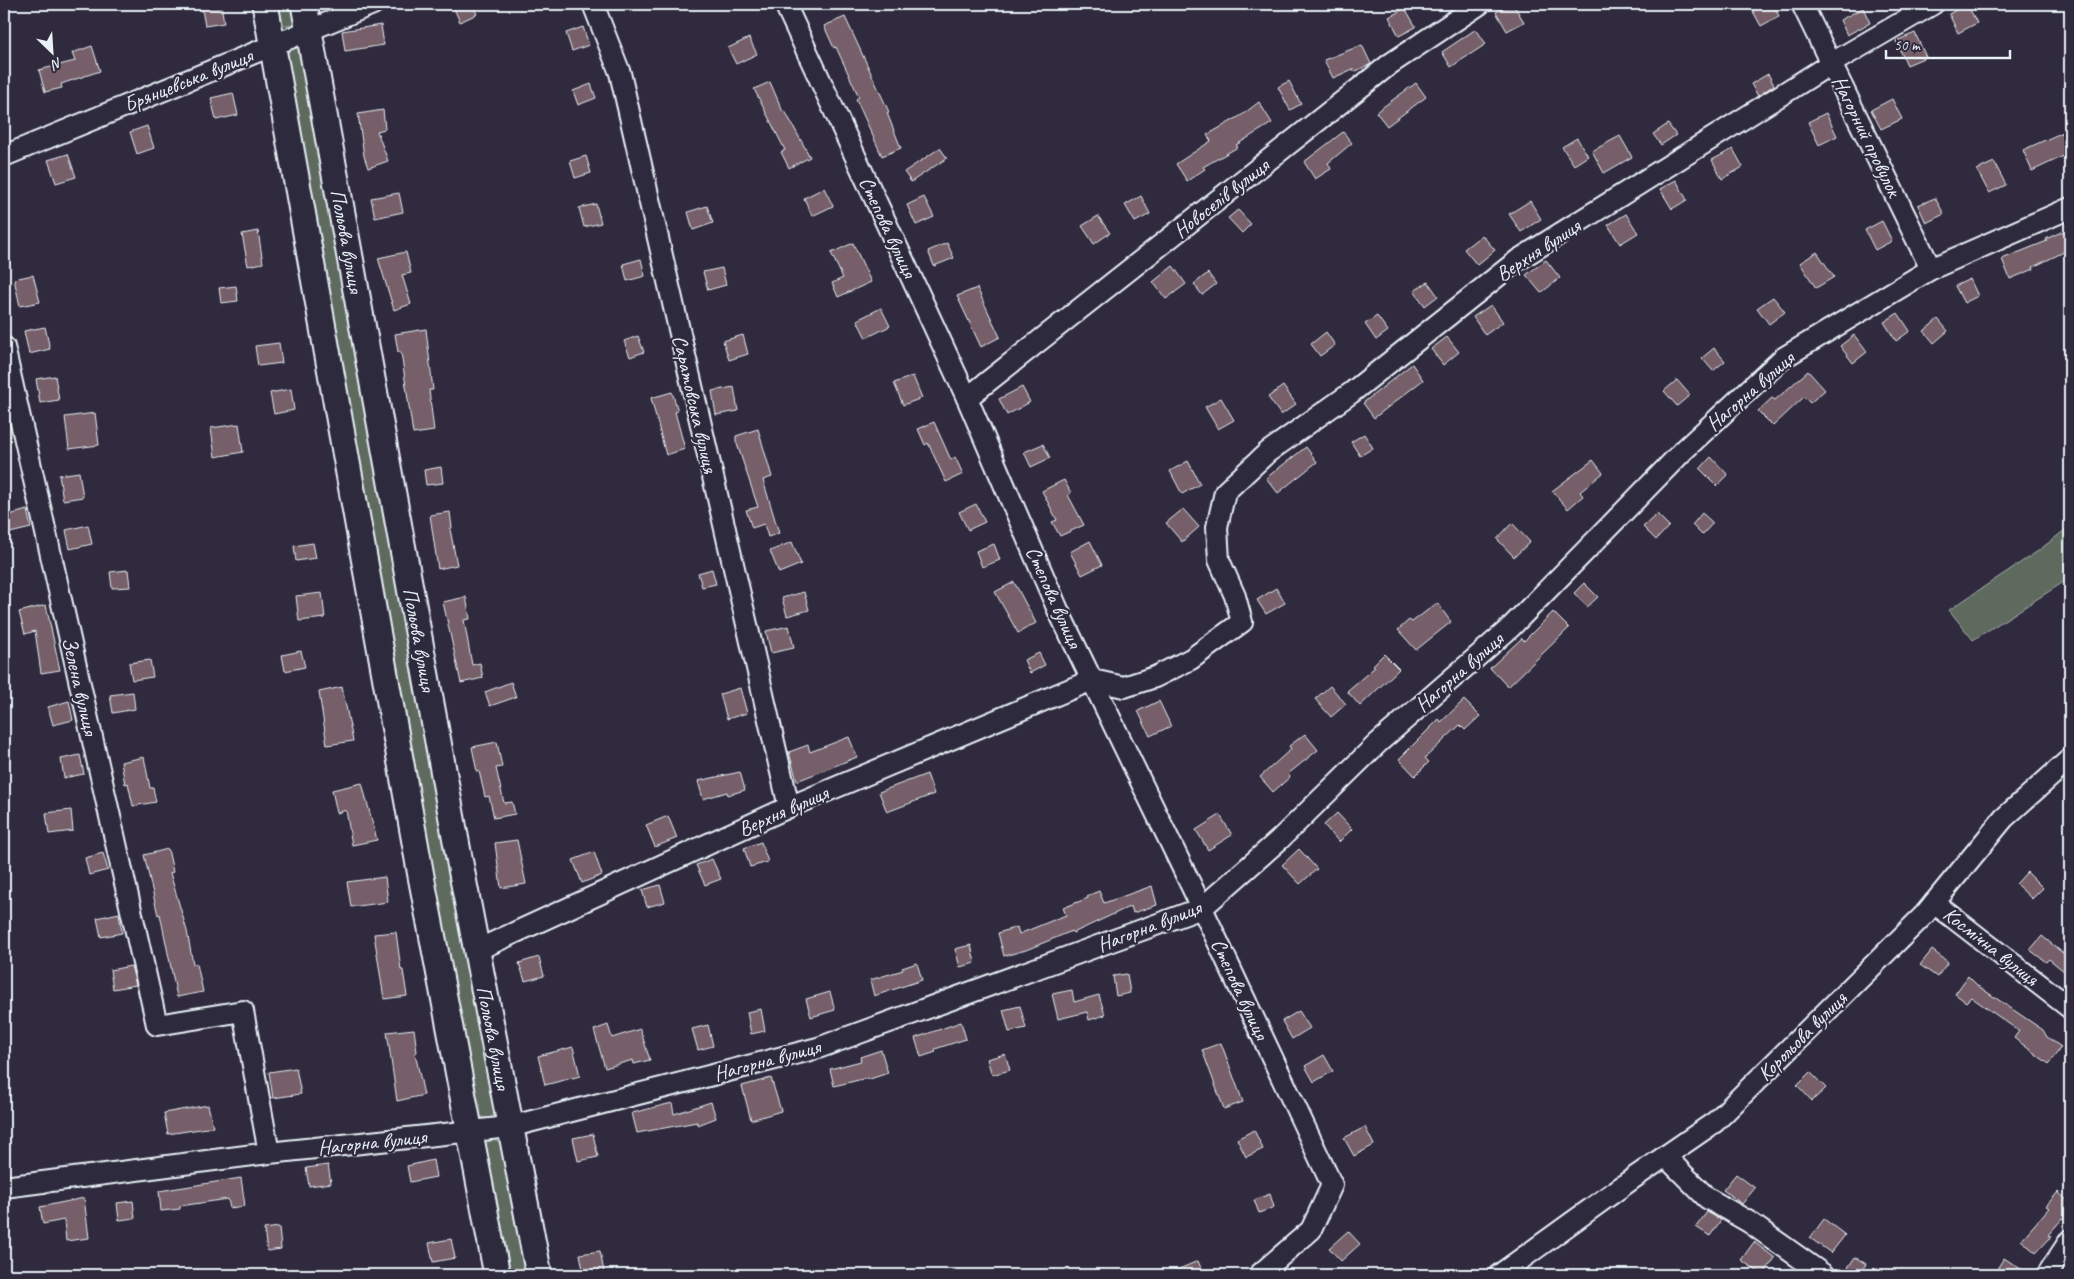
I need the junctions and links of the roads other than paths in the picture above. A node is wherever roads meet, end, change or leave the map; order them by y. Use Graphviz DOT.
graph roads {
  1 [pos="265,4"];
  2 [pos="304,4"];
  3 [pos="373,4"];
  4 [pos="593,4"];
  5 [pos="785,4"];
  6 [pos="1480,4"];
  7 [pos="1802,4"];
  8 [pos="1933,4"];
  9 [pos="309,30"];
  10 [pos="273,45"];
  11 [pos="1832,63"];
  12 [pos="4,156"];
  13 [pos="2070,208"];
  14 [pos="1931,269"];
  15 [pos="4,347"];
  16 [pos="967,398"];
  17 [pos="1092,680"];
  18 [pos="2070,759"];
  19 [pos="789,807"];
  20 [pos="1934,903"];
  21 [pos="1202,908"];
  22 [pos="477,950"];
  23 [pos="2070,1008"];
  24 [pos="510,1127"];
  25 [pos="470,1132"];
  26 [pos="269,1153"];
  27 [pos="1665,1156"];
  28 [pos="4,1187"];
  29 [pos="2070,1240"];
  30 [pos="497,1275"];
  31 [pos="539,1275"];
  32 [pos="1259,1275"];
  33 [pos="1499,1275"];
  34 [pos="1824,1275"];
  35 [pos="2047,1275"];
  1 -- 10 [label="main road, Польова вулиця"];
  2 -- 9 [label="main road, Польова вулиця"];
  3 -- 9 [label="street, Брянцевська вулиця"];
  4 -- 19 [label="street, Саратовська вулиця"];
  5 -- 16 [label="street, Степова вулиця"];
  6 -- 16 [label="street, Новоселів вулиця"];
  7 -- 11 [label="street, Нагорний провулок"];
  8 -- 11 [label="street, Верхня вулиця"];
  9 -- 10 [label="street, Брянцевська вулиця"];
  9 -- 22 [label="main road, Польова вулиця"];
  10 -- 12 [label="street, Брянцевська вулиця"];
  10 -- 25 [label="main road, Польова вулиця"];
  11 -- 14 [label="street, Нагорний провулок"];
  11 -- 17 [label="street, Верхня вулиця"];
  13 -- 14 [label="street, Нагорна вулиця"];
  14 -- 21 [label="street, Нагорна вулиця"];
  15 -- 26 [label="street, Зелена вулиця"];
  16 -- 17 [label="street, Степова вулиця"];
  17 -- 19 [label="street, Верхня вулиця"];
  17 -- 21 [label="street, Степова вулиця"];
  18 -- 20 [label="street, Корольова вулиця"];
  19 -- 22 [label="street, Верхня вулиця"];
  20 -- 23 [label="street, Космічна вулиця"];
  20 -- 27 [label="street, Корольова вулиця"];
  21 -- 24 [label="street, Нагорна вулиця"];
  21 -- 32 [label="street, Степова вулиця"];
  22 -- 24 [label="main road, Польова вулиця"];
  24 -- 25 [label="street, Нагорна вулиця"];
  24 -- 31 [label="main road, Польова вулиця"];
  25 -- 26 [label="street, Нагорна вулиця"];
  25 -- 30 [label="main road, Польова вулиця"];
  26 -- 28 [label="street, Нагорна вулиця"];
  27 -- 33 [label="street, Корольова вулиця"];
  27 -- 34 [label="street"];
  29 -- 35 [label="street"];
}
